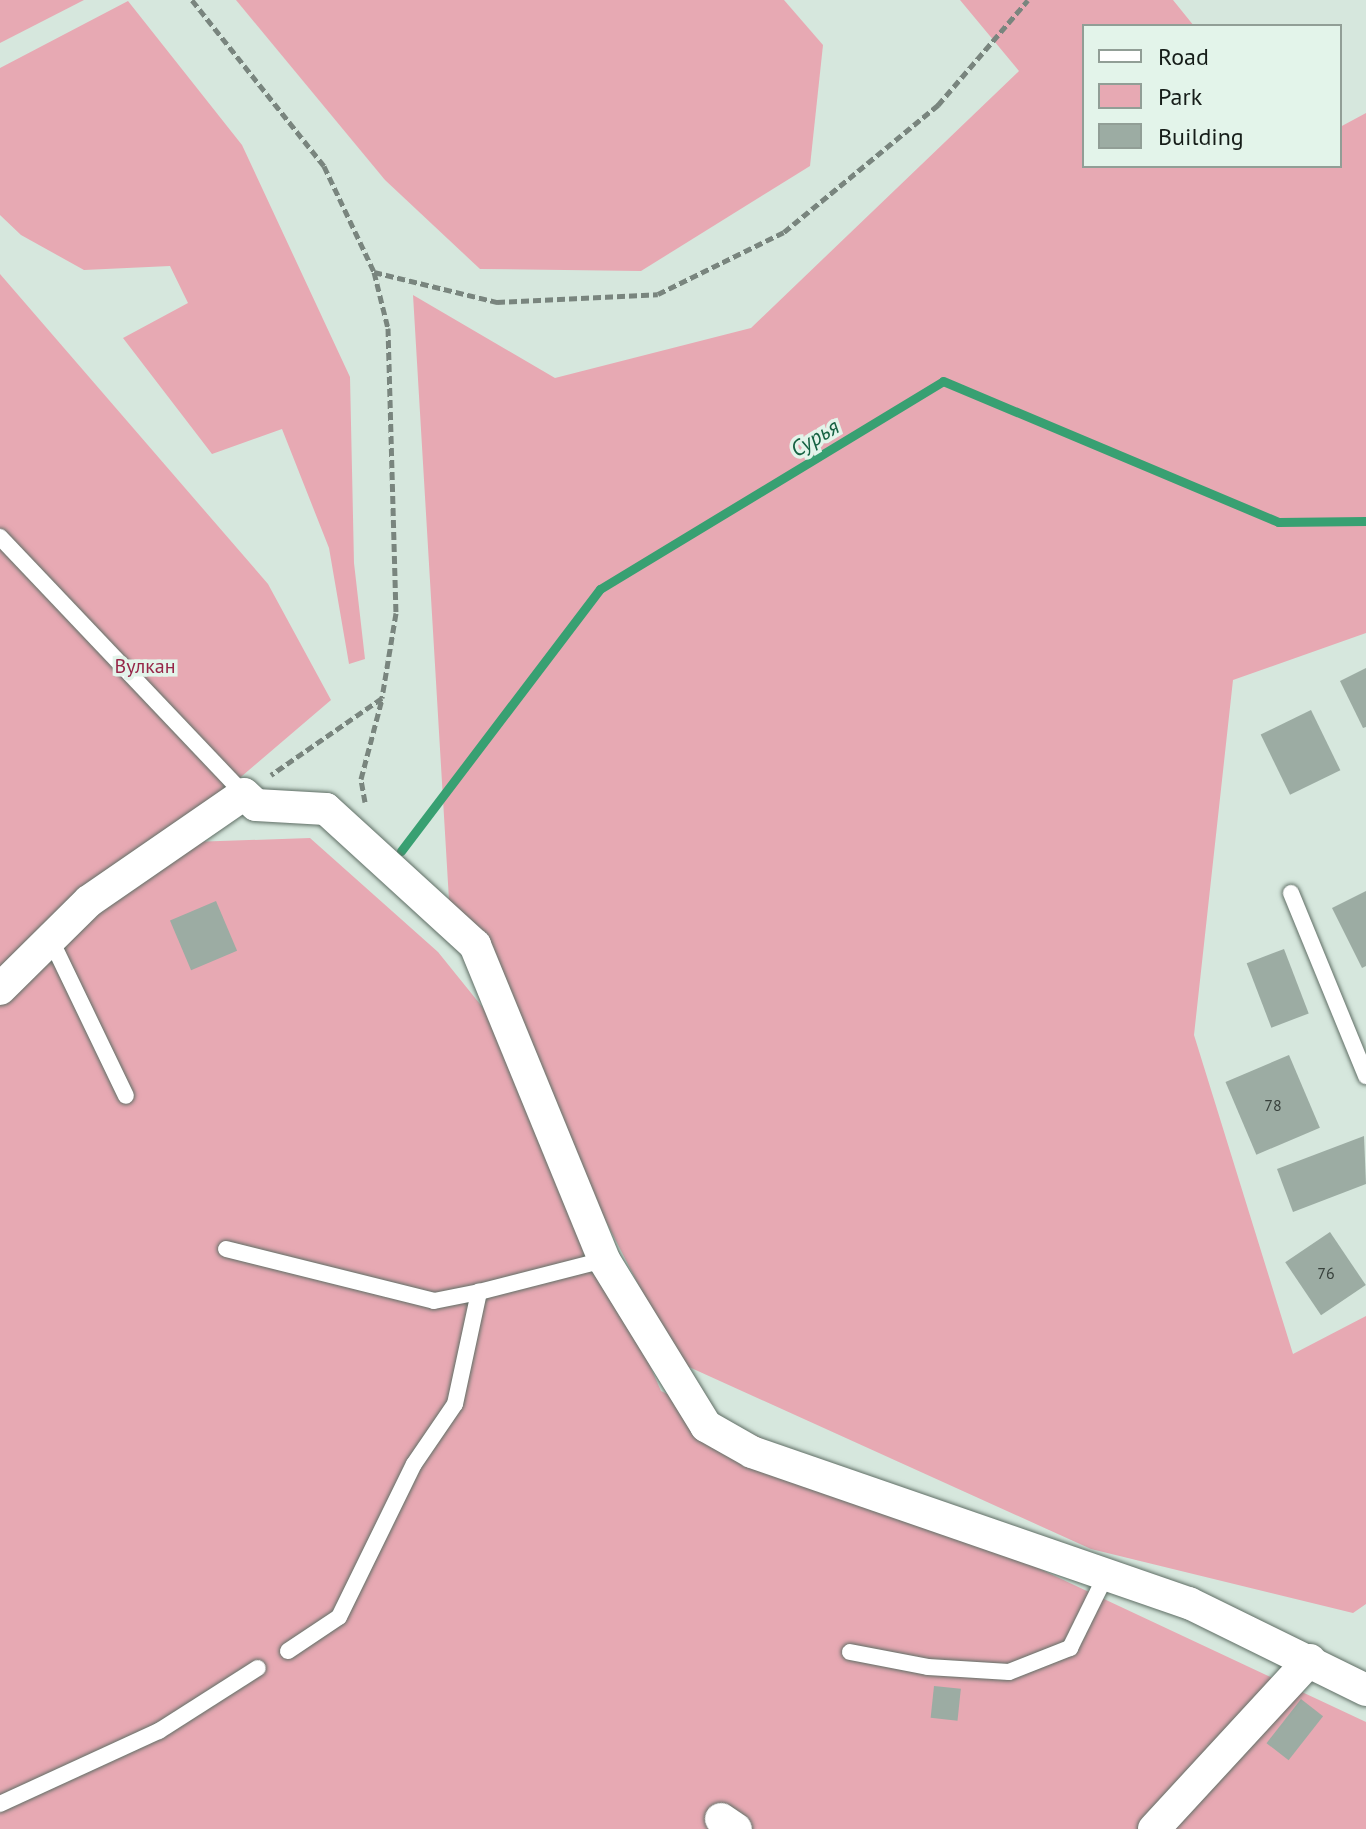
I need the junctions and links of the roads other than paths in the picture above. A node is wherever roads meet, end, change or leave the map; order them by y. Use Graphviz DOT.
graph roads {
  1 [pos="0,537"];
  2 [pos="244,794"];
  3 [pos="1291,893"];
  4 [pos="50,938"];
  5 [pos="0,989"];
  6 [pos="1366,1076"];
  7 [pos="126,1096"];
  8 [pos="226,1249"];
  9 [pos="604,1260"];
  10 [pos="479,1292"];
  11 [pos="1106,1575"];
  12 [pos="288,1651"];
  13 [pos="850,1652"];
  14 [pos="1310,1660"];
  15 [pos="258,1668"];
  16 [pos="1366,1690"];
  17 [pos="0,1804"];
  18 [pos="1154,1829"];
  1 -- 2 [label="lane"];
  2 -- 4 [label="street"];
  2 -- 9 [label="street"];
  3 -- 6 [label="lane"];
  4 -- 5 [label="street"];
  4 -- 7 [label="lane"];
  8 -- 10 [label="lane"];
  9 -- 10 [label="lane"];
  9 -- 11 [label="street"];
  10 -- 12 [label="lane"];
  11 -- 13 [label="lane"];
  11 -- 14 [label="street"];
  14 -- 16 [label="street"];
  14 -- 18 [label="street"];
  15 -- 17 [label="lane"];
}
